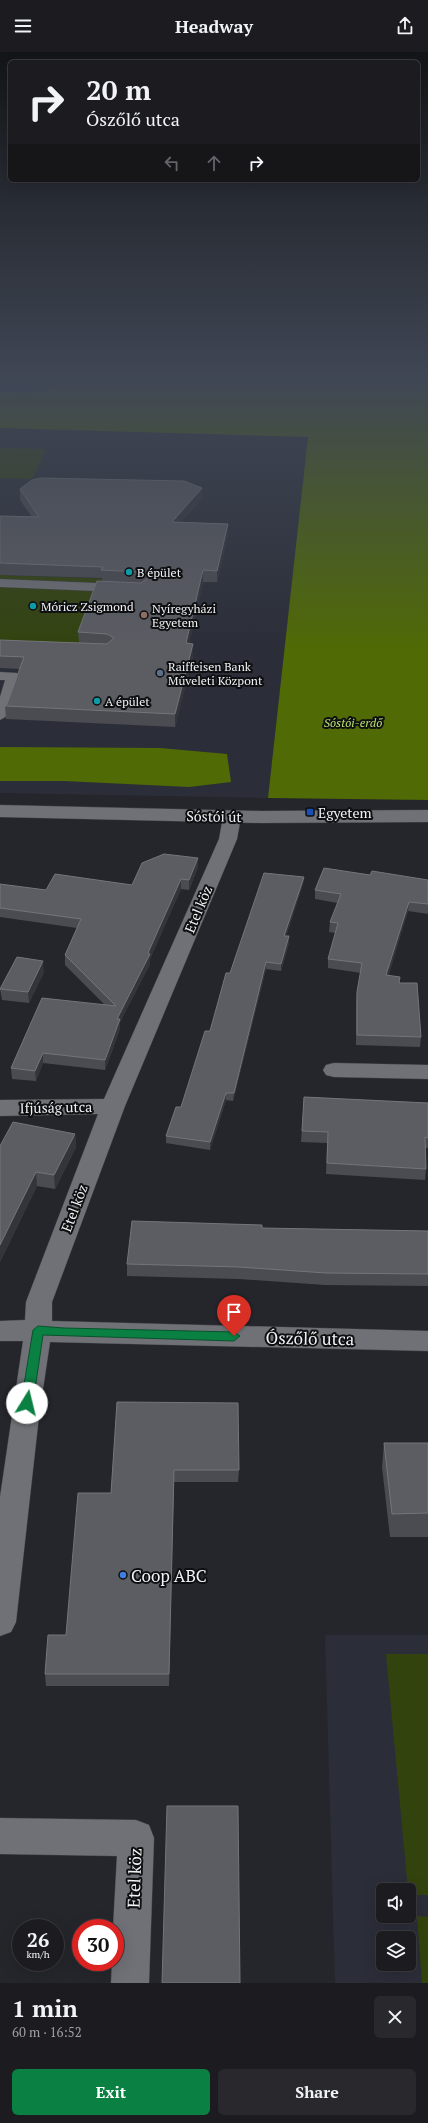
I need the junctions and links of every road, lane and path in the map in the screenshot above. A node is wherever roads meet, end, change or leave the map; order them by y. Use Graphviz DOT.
graph roads {
  1 [pos="0,583"];
  2 [pos="133,588"];
  3 [pos="0,676"];
  4 [pos="5,686"];
  5 [pos="0,716"];
  6 [pos="0,811"];
  7 [pos="428,816"];
  8 [pos="232,817"];
  9 [pos="334,1070"];
  10 [pos="428,1072"];
  11 [pos="113,1106"];
  12 [pos="0,1108"];
  13 [pos="38,1330"];
  14 [pos="0,1331"];
  15 [pos="428,1341"];
  16 [pos="0,1622"];
  17 [pos="0,1836"];
  18 [pos="130,1983"];
  1 -- 2 [label="street"];
  3 -- 4 [label="street"];
  4 -- 5 [label="street"];
  6 -- 8 [label="street, Sóstói út"];
  7 -- 8 [label="street, Sóstói út"];
  8 -- 11 [label="street, Etel köz"];
  9 -- 10 [label="street"];
  11 -- 12 [label="street, Ifjúság utca"];
  11 -- 13 [label="street, Etel köz"];
  13 -- 14 [label="street, Ószőlő utca"];
  13 -- 15 [label="street, Ószőlő utca"];
  13 -- 16 [label="street, Etel köz"];
  17 -- 18 [label="street, Etel köz"];
}
